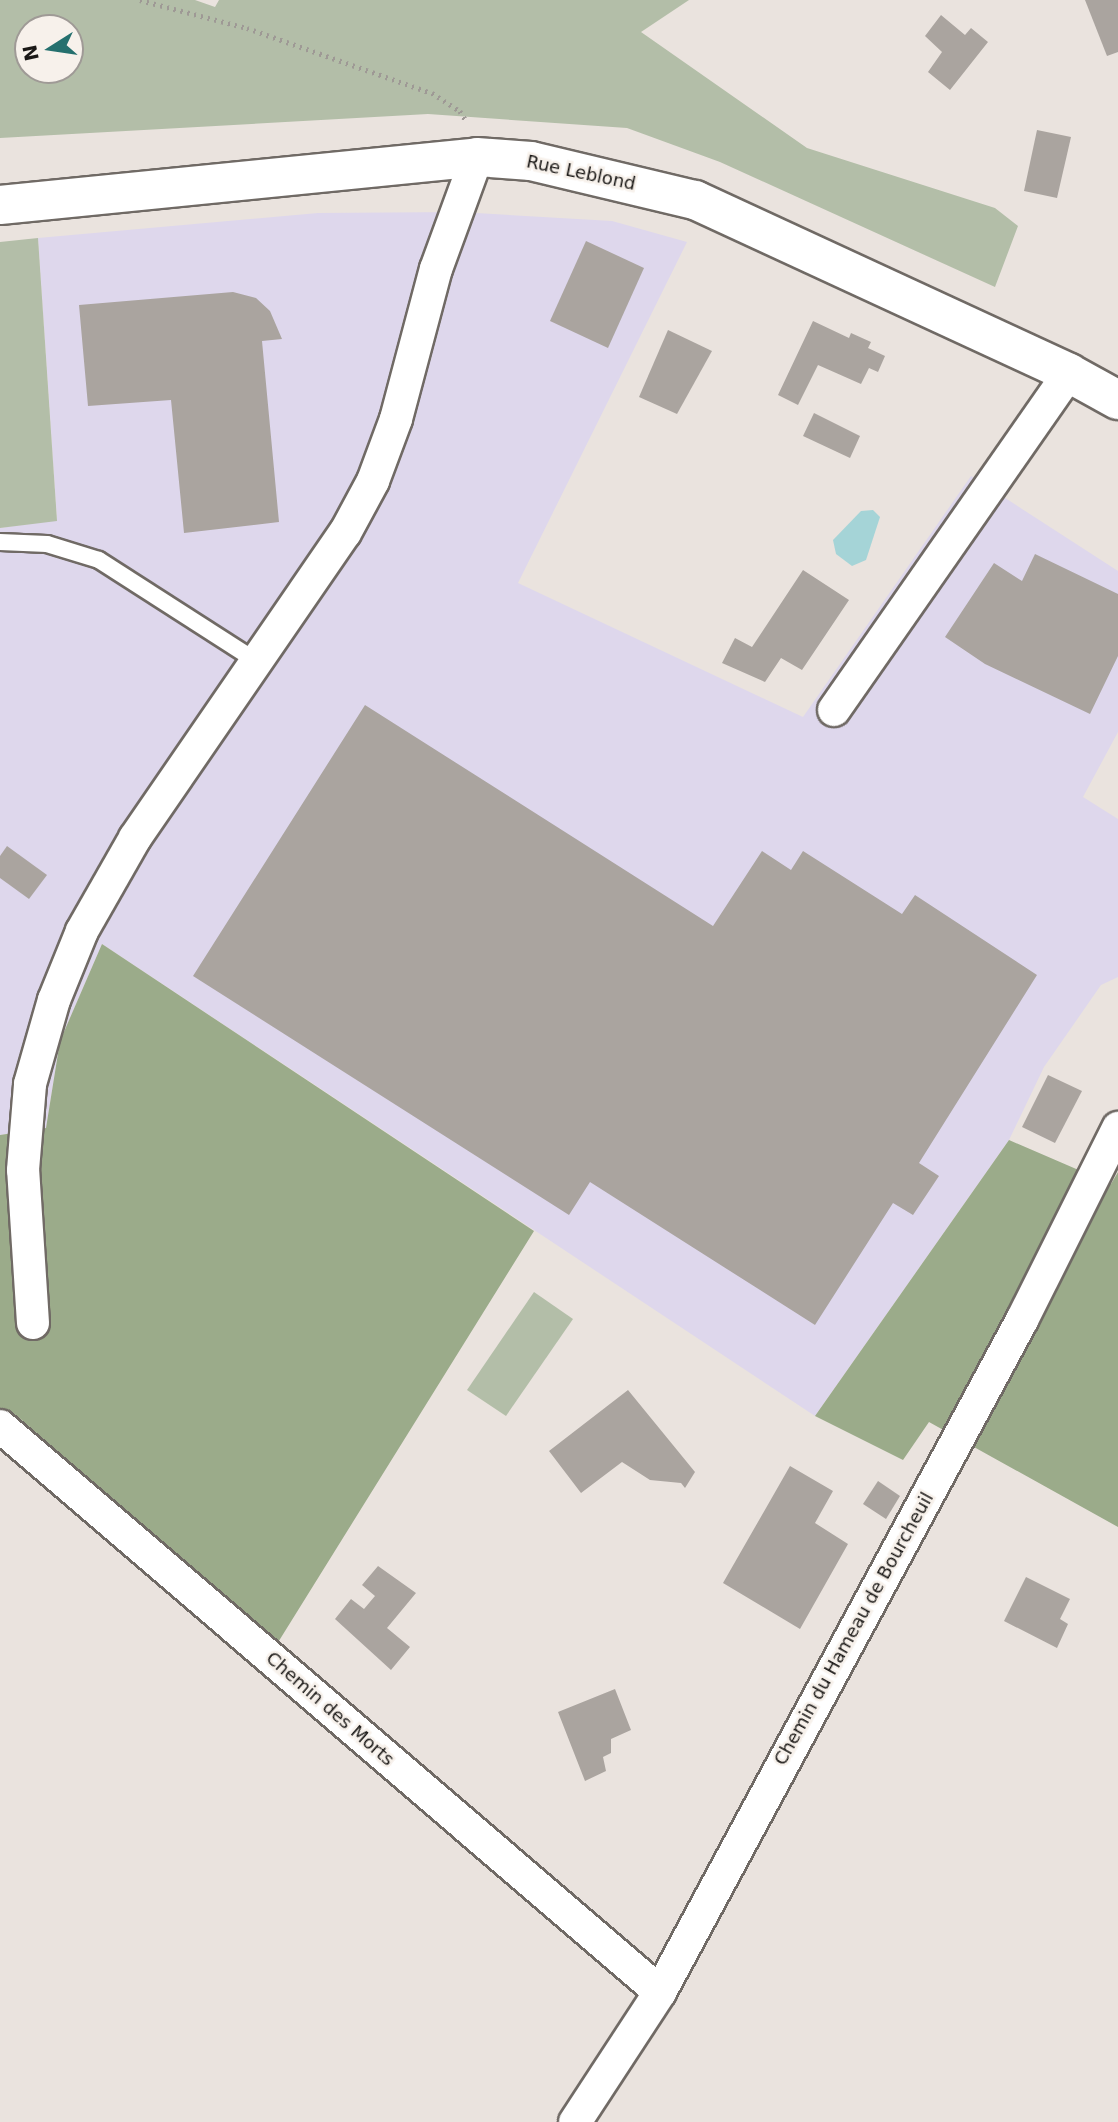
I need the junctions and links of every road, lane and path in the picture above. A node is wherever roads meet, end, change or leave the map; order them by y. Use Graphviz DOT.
graph roads {
  1 [pos="141,0"];
  2 [pos="477,157"];
  3 [pos="0,205"];
  4 [pos="1069,373"];
  5 [pos="1118,400"];
  6 [pos="0,542"];
  7 [pos="258,662"];
  8 [pos="834,710"];
  9 [pos="1118,1128"];
  10 [pos="33,1323"];
  11 [pos="0,1426"];
  12 [pos="660,1993"];
  13 [pos="575,2122"];
  1 -- 2 [label="path"];
  2 -- 3 [label="main road, Rue Leblond"];
  2 -- 4 [label="main road, Rue Leblond"];
  2 -- 7 [label="street"];
  4 -- 5 [label="main road, Rue Leblond"];
  4 -- 8 [label="street"];
  6 -- 7 [label="lane"];
  7 -- 10 [label="street"];
  9 -- 12 [label="street, Chemin du Hameau de Bourcheuil"];
  11 -- 12 [label="street, Chemin des Morts"];
  12 -- 13 [label="street, Chemin du Hameau de Bourcheuil"];
}
